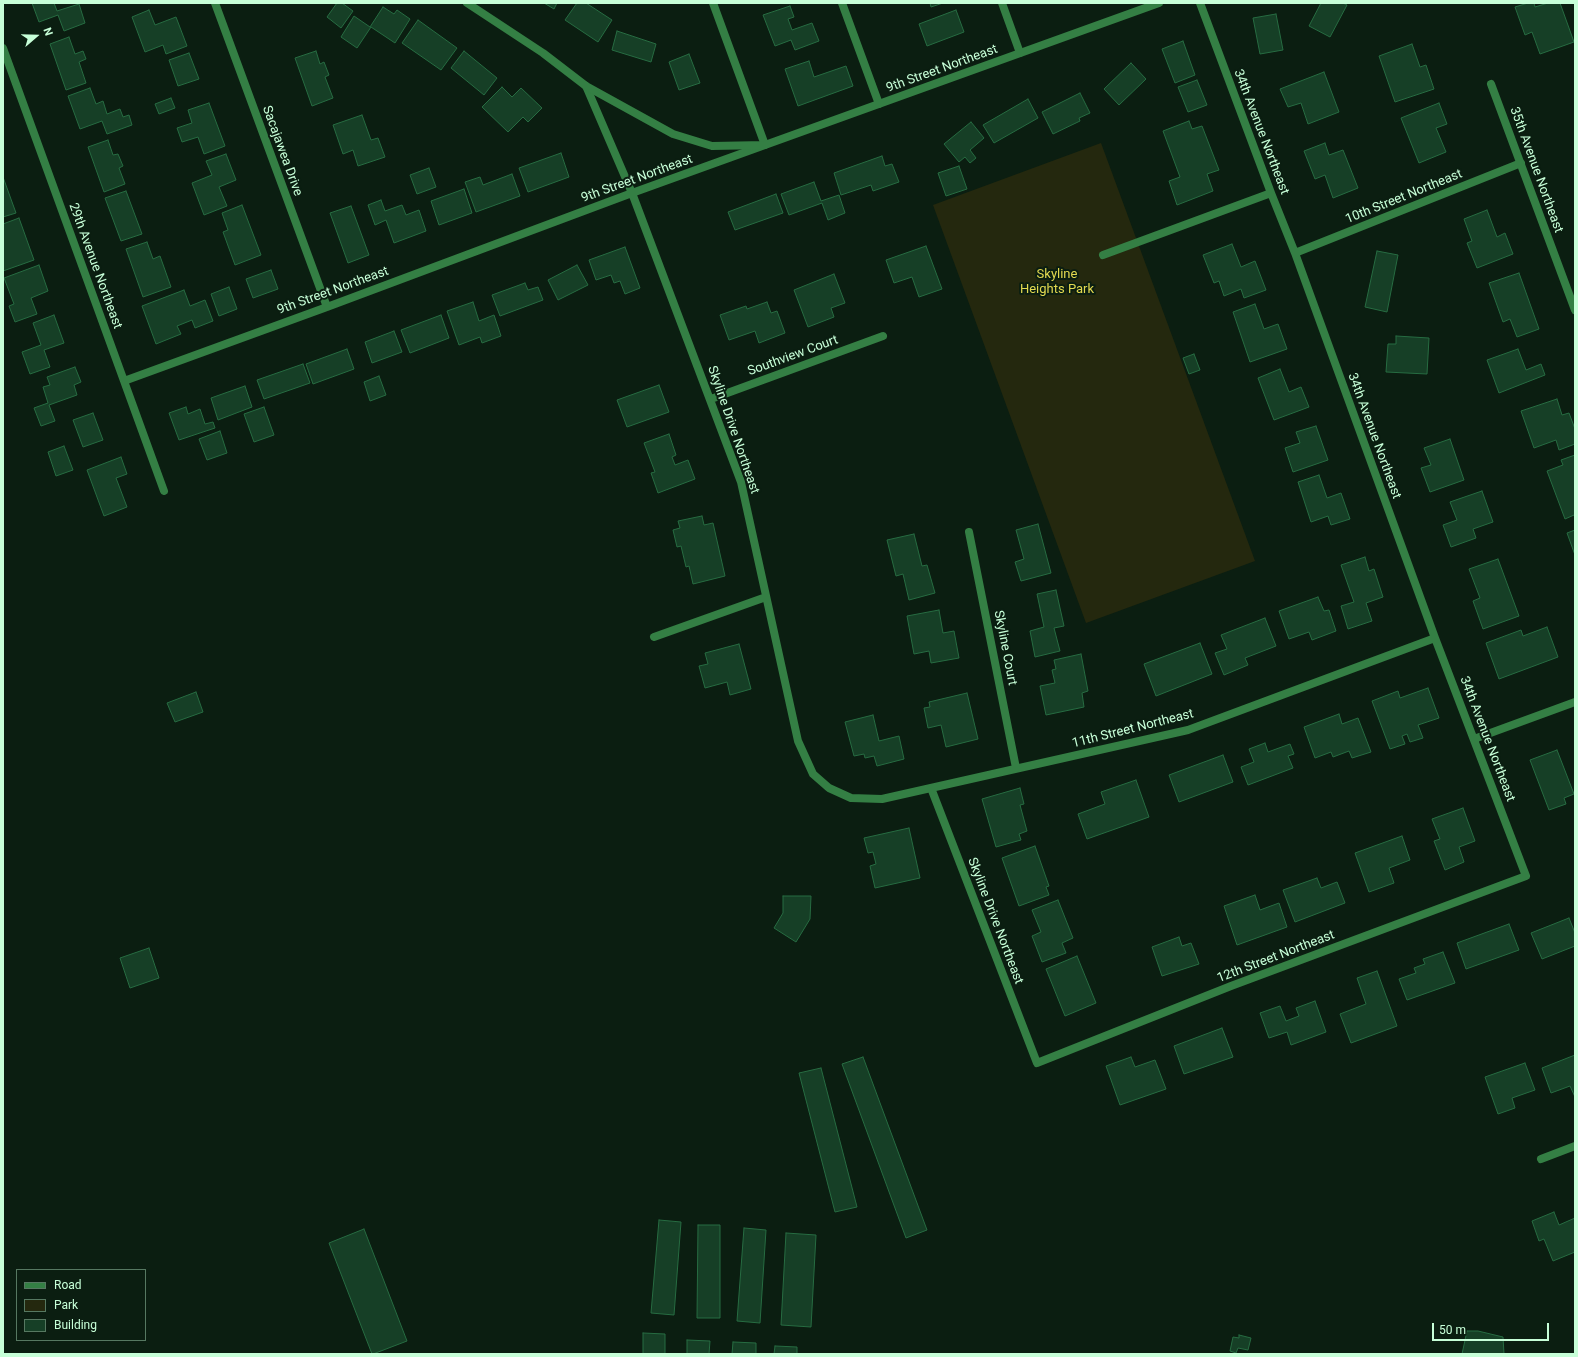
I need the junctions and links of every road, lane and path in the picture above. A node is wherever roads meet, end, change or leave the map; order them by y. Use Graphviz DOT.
graph roads {
  1 [pos="215,3"];
  2 [pos="467,3"];
  3 [pos="713,3"];
  4 [pos="842,3"];
  5 [pos="1002,3"];
  6 [pos="1160,3"];
  7 [pos="1200,3"];
  8 [pos="3,48"];
  9 [pos="1020,54"];
  10 [pos="1491,84"];
  11 [pos="586,86"];
  12 [pos="879,104"];
  13 [pos="765,145"];
  14 [pos="1521,162"];
  15 [pos="632,193"];
  16 [pos="1271,194"];
  17 [pos="1295,253"];
  18 [pos="1103,255"];
  19 [pos="327,307"];
  20 [pos="1575,310"];
  21 [pos="883,336"];
  22 [pos="124,381"];
  23 [pos="711,399"];
  24 [pos="164,491"];
  25 [pos="969,532"];
  26 [pos="766,597"];
  27 [pos="654,637"];
  28 [pos="1435,638"];
  29 [pos="1575,702"];
  30 [pos="1474,739"];
  31 [pos="1016,768"];
  32 [pos="829,788"];
  33 [pos="931,788"];
  34 [pos="1526,876"];
  35 [pos="1037,1063"];
  36 [pos="1575,1146"];
  37 [pos="1541,1159"];
  1 -- 19 [label="street, Sacajawea Drive"];
  2 -- 11 [label="street, Skyline Drive Northeast"];
  3 -- 13 [label="street"];
  4 -- 12 [label="street"];
  5 -- 9 [label="street"];
  6 -- 9 [label="street, 9th Street Northeast"];
  7 -- 16 [label="street, 34th Avenue Northeast"];
  8 -- 22 [label="street, 29th Avenue Northeast"];
  9 -- 12 [label="street, 9th Street Northeast"];
  10 -- 14 [label="street, 35th Avenue Northeast"];
  11 -- 13 [label="street, Skyline Drive Northeast"];
  11 -- 15 [label="street, Skyline Drive Northeast"];
  12 -- 13 [label="street, 9th Street Northeast"];
  13 -- 15 [label="street, 9th Street Northeast"];
  14 -- 17 [label="street, 10th Street Northeast"];
  14 -- 20 [label="street, 35th Avenue Northeast"];
  15 -- 19 [label="street, 9th Street Northeast"];
  15 -- 23 [label="street, Skyline Drive Northeast"];
  16 -- 17 [label="street, 34th Avenue Northeast"];
  16 -- 18 [label="street"];
  17 -- 28 [label="street, 34th Avenue Northeast"];
  19 -- 22 [label="street, 9th Street Northeast"];
  21 -- 23 [label="street, Southview Court"];
  22 -- 24 [label="street, 29th Avenue Northeast"];
  23 -- 26 [label="street, Skyline Drive Northeast"];
  25 -- 31 [label="street, Skyline Court"];
  26 -- 27 [label="street"];
  26 -- 32 [label="street, Skyline Drive Northeast"];
  28 -- 30 [label="street, 34th Avenue Northeast"];
  28 -- 31 [label="street, 11th Street Northeast"];
  29 -- 30 [label="street"];
  30 -- 34 [label="street, 34th Avenue Northeast"];
  31 -- 33 [label="street, 11th Street Northeast"];
  32 -- 33 [label="street, 11th Street Northeast"];
  33 -- 35 [label="street, Skyline Drive Northeast"];
  34 -- 35 [label="street, 12th Street Northeast"];
  36 -- 37 [label="street"];
}
